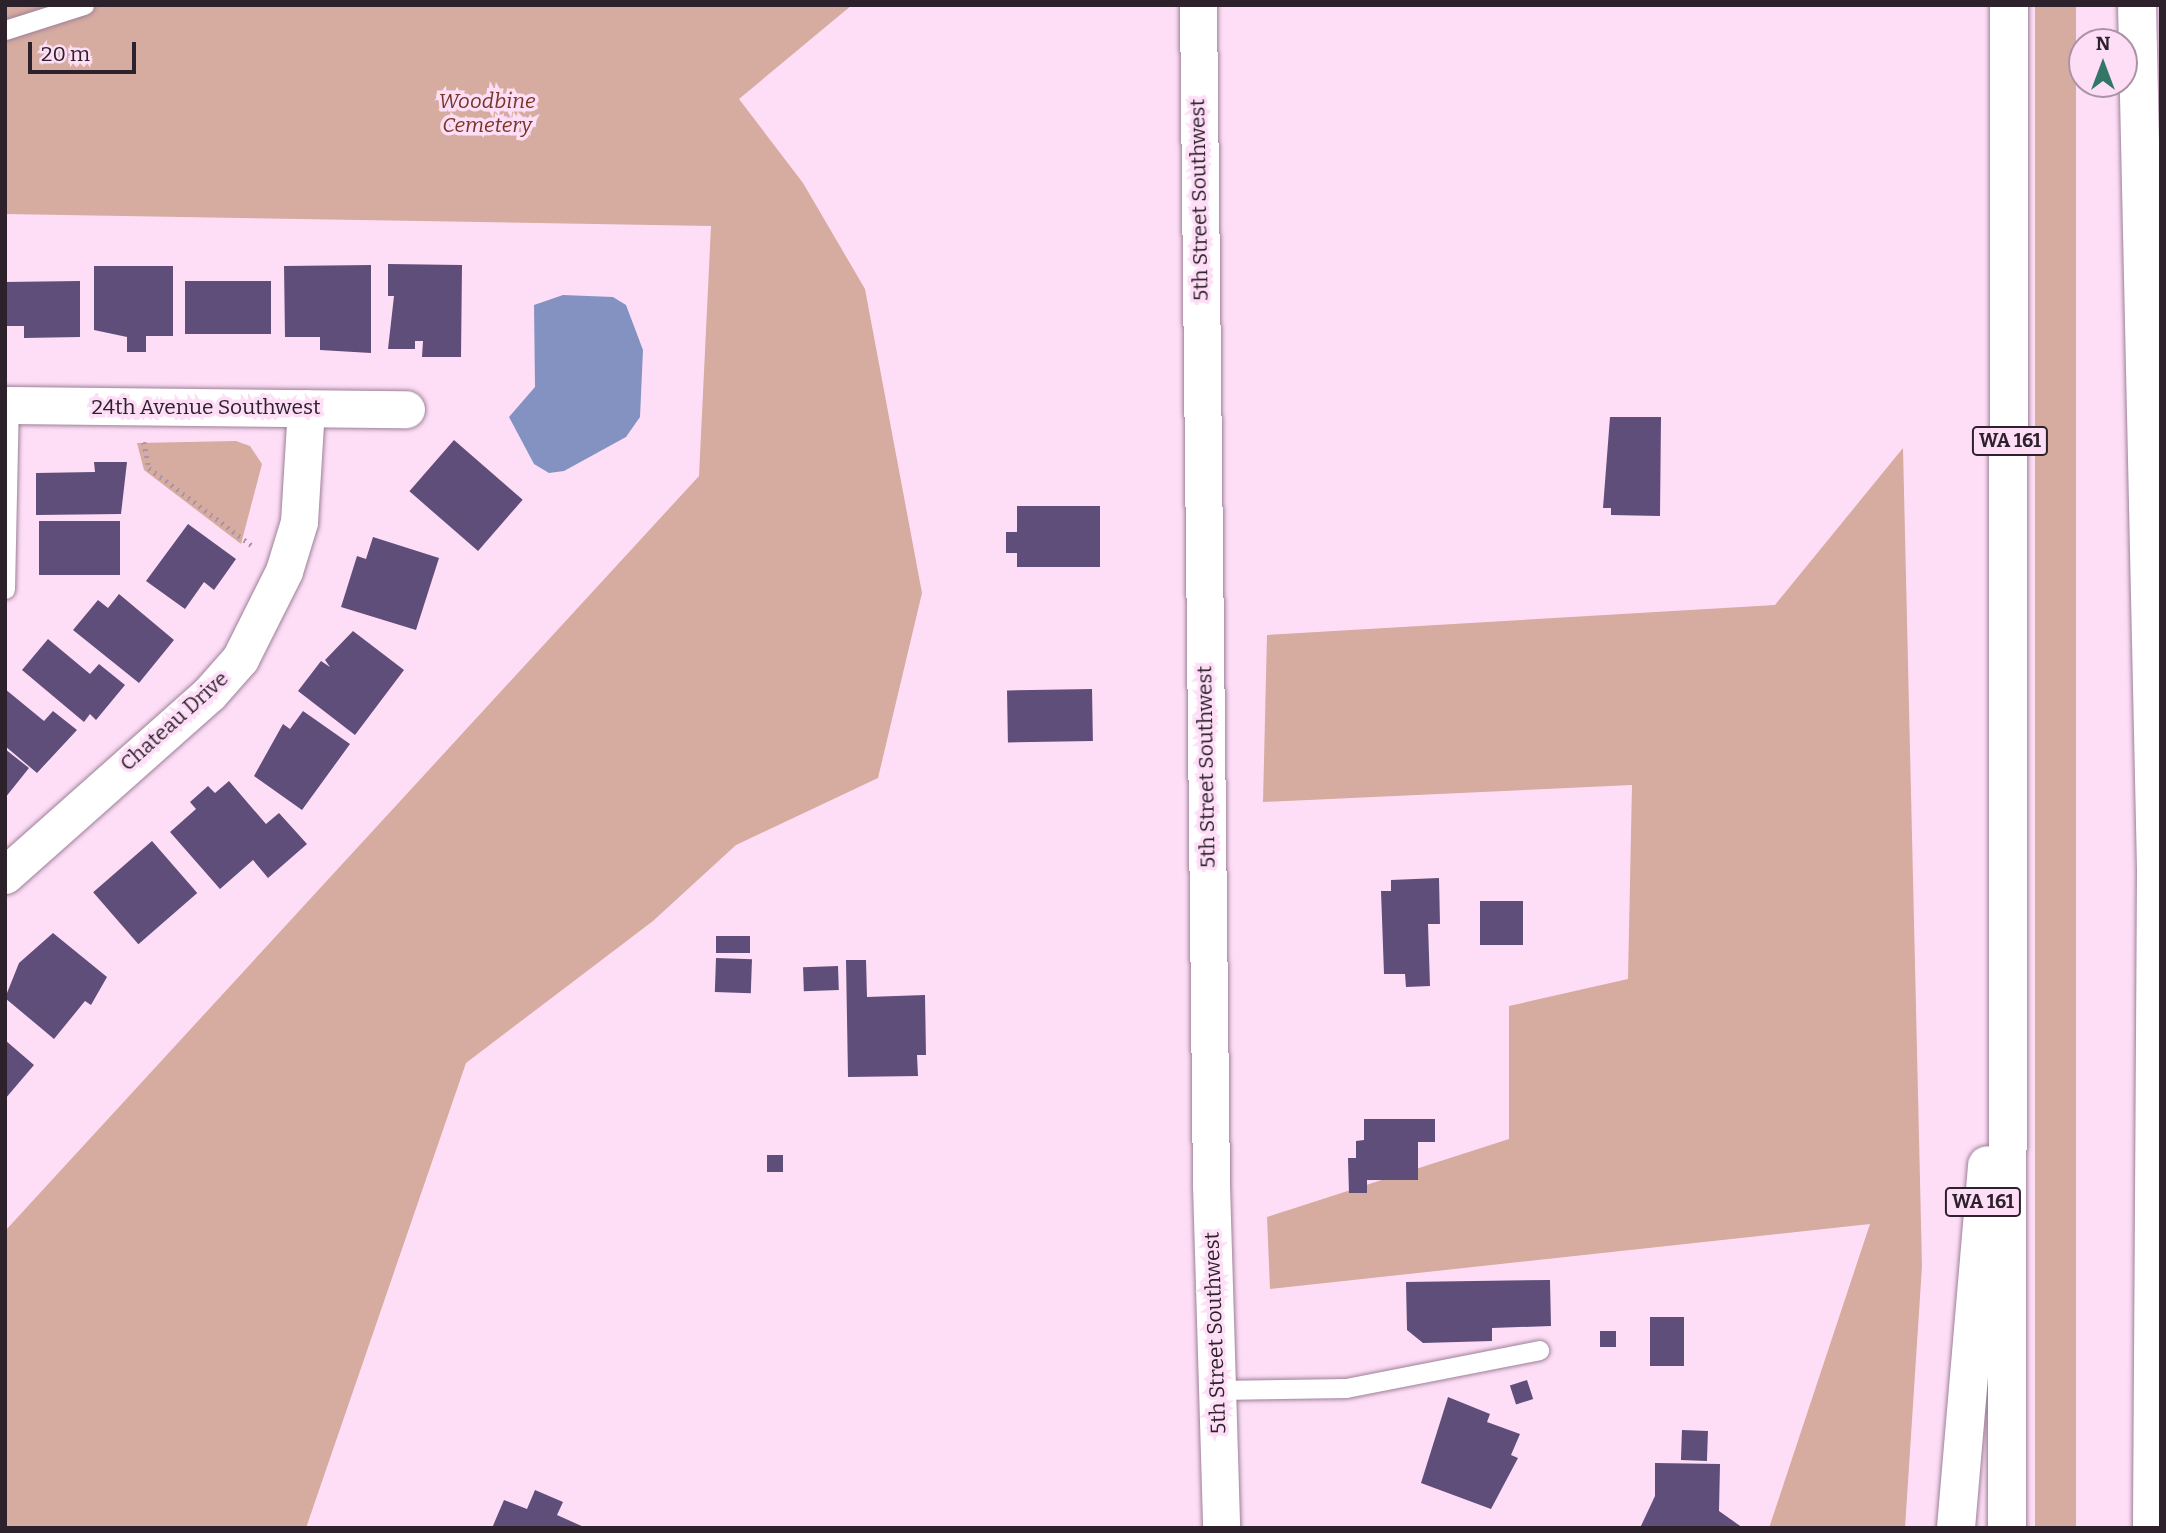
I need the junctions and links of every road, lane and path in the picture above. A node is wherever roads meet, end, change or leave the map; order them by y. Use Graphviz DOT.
graph roads {
  1 [pos="84,5"];
  2 [pos="1198,5"];
  3 [pos="2009,5"];
  4 [pos="2137,5"];
  5 [pos="5,30"];
  6 [pos="7,405"];
  7 [pos="306,408"];
  8 [pos="406,409"];
  9 [pos="144,437"];
  10 [pos="251,545"];
  11 [pos="5,589"];
  12 [pos="2155,871"];
  13 [pos="5,875"];
  14 [pos="2011,877"];
  15 [pos="2161,967"];
  16 [pos="1539,1350"];
  17 [pos="1217,1390"];
  18 [pos="1221,1528"];
  19 [pos="1956,1528"];
  20 [pos="2007,1528"];
  21 [pos="2152,1528"];
  1 -- 5 [label="lane"];
  2 -- 17 [label="street, 5th Street Southwest"];
  3 -- 14 [label="highway, WA 161"];
  4 -- 12 [label="highway"];
  6 -- 7 [label="street, 24th Avenue Southwest"];
  6 -- 11 [label="lane"];
  7 -- 8 [label="street, 24th Avenue Southwest"];
  7 -- 13 [label="street, Chateau Drive"];
  9 -- 10 [label="path"];
  12 -- 15 [label="highway"];
  12 -- 21 [label="highway"];
  14 -- 19 [label="highway, WA 161"];
  14 -- 20 [label="highway"];
  16 -- 17 [label="lane"];
  17 -- 18 [label="street, 5th Street Southwest"];
}
